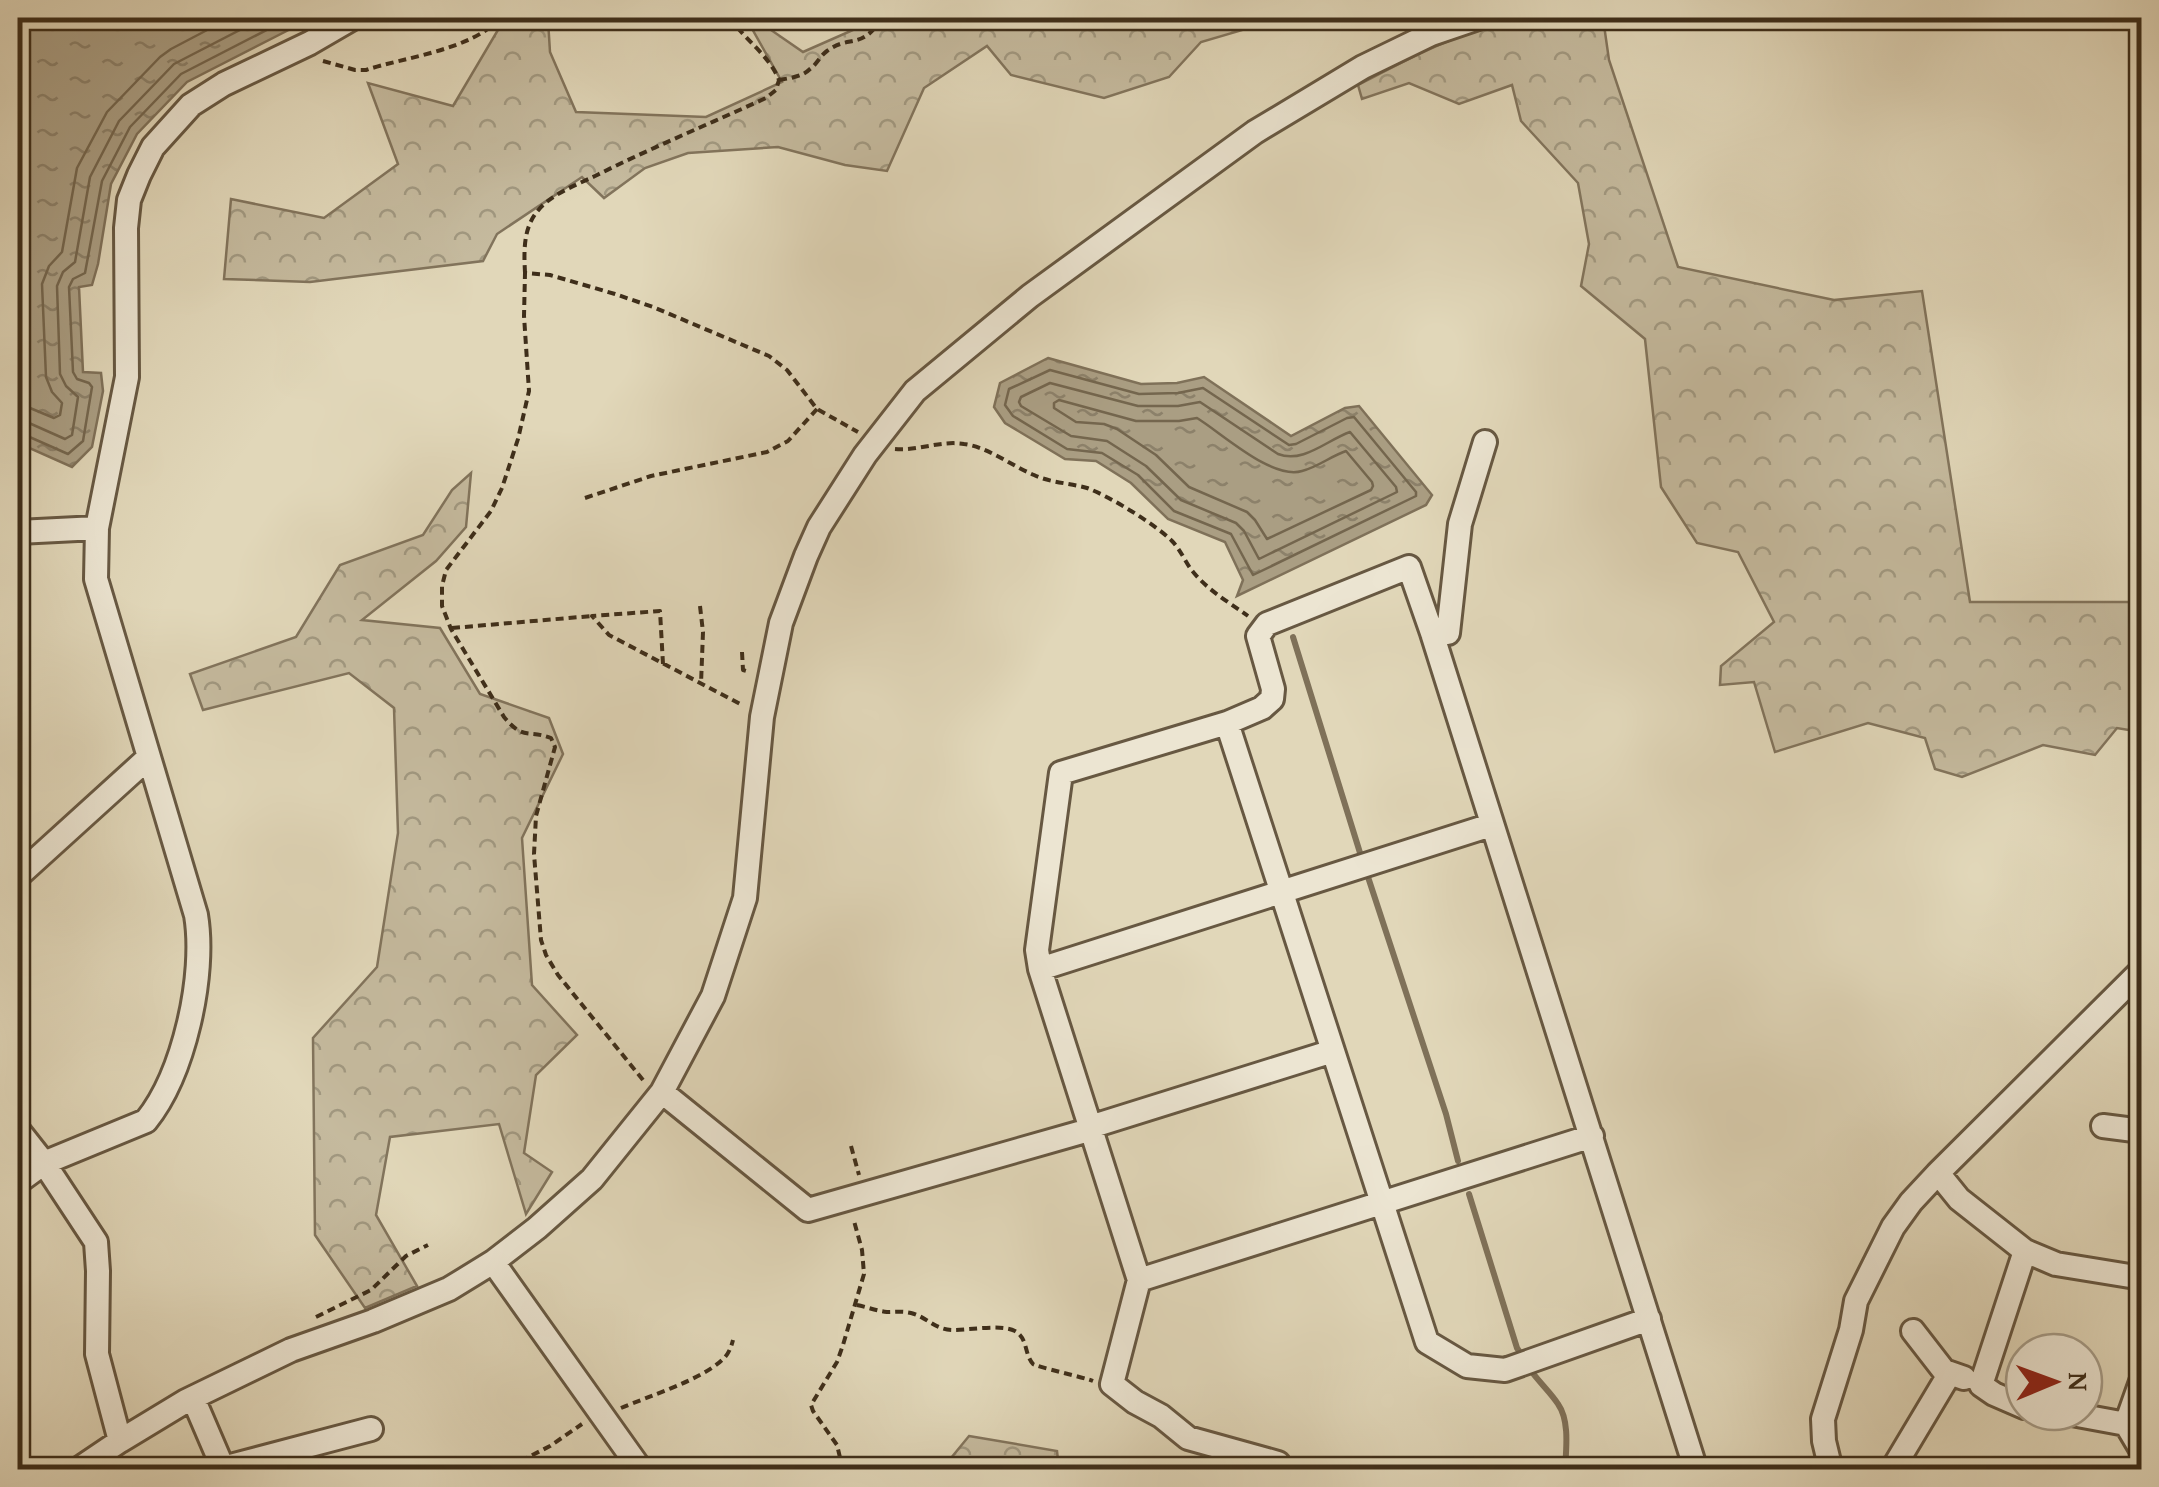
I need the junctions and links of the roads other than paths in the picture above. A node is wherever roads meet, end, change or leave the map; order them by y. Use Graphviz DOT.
graph roads {
  1 [pos="352,18"];
  2 [pos="1478,18"];
  3 [pos="1485,442"];
  4 [pos="97,528"];
  5 [pos="18,532"];
  6 [pos="1432,633"];
  7 [pos="1227,723"];
  8 [pos="148,758"];
  9 [pos="1491,825"];
  10 [pos="18,876"];
  11 [pos="1281,893"];
  12 [pos="1040,969"];
  13 [pos="2142,970"];
  14 [pos="1333,1051"];
  15 [pos="660,1094"];
  16 [pos="1090,1126"];
  17 [pos="2103,1126"];
  18 [pos="18,1130"];
  19 [pos="2142,1131"];
  20 [pos="1592,1136"];
  21 [pos="44,1163"];
  22 [pos="1938,1173"];
  23 [pos="18,1182"];
  24 [pos="1384,1204"];
  25 [pos="2025,1252"];
  26 [pos="493,1262"];
  27 [pos="2142,1278"];
  28 [pos="1138,1280"];
  29 [pos="1649,1319"];
  30 [pos="1912,1331"];
  31 [pos="1950,1373"];
  32 [pos="2142,1379"];
  33 [pos="1981,1385"];
  34 [pos="193,1398"];
  35 [pos="2004,1398"];
  36 [pos="2104,1420"];
  37 [pos="2126,1424"];
  38 [pos="371,1429"];
  39 [pos="120,1441"];
  40 [pos="2142,1451"];
  41 [pos="78,1470"];
  42 [pos="640,1470"];
  43 [pos="1280,1470"];
  44 [pos="1696,1470"];
  45 [pos="1831,1470"];
  46 [pos="1892,1470"];
  1 -- 4 [label="street"];
  2 -- 15 [label="street"];
  3 -- 6 [label="street"];
  4 -- 5 [label="street"];
  4 -- 8 [label="street"];
  6 -- 7 [label="street"];
  6 -- 9 [label="street"];
  7 -- 11 [label="street"];
  7 -- 12 [label="street"];
  8 -- 10 [label="street"];
  8 -- 21 [label="street"];
  9 -- 11 [label="street"];
  9 -- 20 [label="street"];
  11 -- 12 [label="street"];
  11 -- 14 [label="street"];
  12 -- 16 [label="street"];
  13 -- 22 [label="street"];
  14 -- 16 [label="street"];
  14 -- 24 [label="street"];
  15 -- 16 [label="street"];
  15 -- 26 [label="street"];
  16 -- 28 [label="street"];
  17 -- 19 [label="street"];
  18 -- 21 [label="street"];
  20 -- 24 [label="street"];
  20 -- 29 [label="street"];
  21 -- 23 [label="street"];
  21 -- 39 [label="street"];
  22 -- 25 [label="street"];
  22 -- 45 [label="street"];
  24 -- 28 [label="street"];
  24 -- 29 [label="street"];
  25 -- 27 [label="street"];
  25 -- 33 [label="street"];
  26 -- 34 [label="street"];
  26 -- 42 [label="street"];
  28 -- 43 [label="street"];
  29 -- 44 [label="street"];
  30 -- 31 [label="street"];
  31 -- 33 [label="street"];
  31 -- 46 [label="street"];
  32 -- 37 [label="street"];
  33 -- 35 [label="street"];
  34 -- 38 [label="street"];
  34 -- 39 [label="street"];
  36 -- 37 [label="street"];
  37 -- 40 [label="street"];
  39 -- 41 [label="street"];
}
